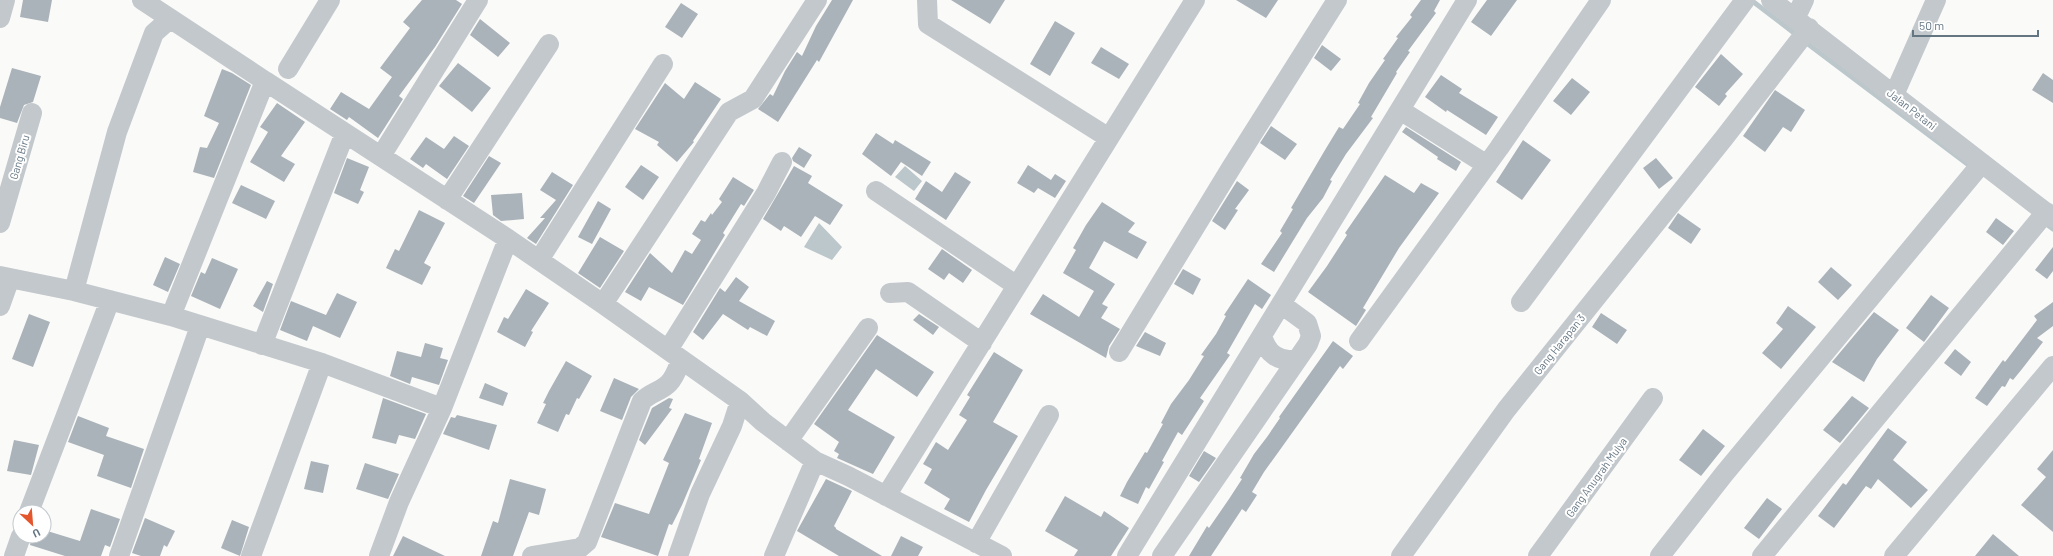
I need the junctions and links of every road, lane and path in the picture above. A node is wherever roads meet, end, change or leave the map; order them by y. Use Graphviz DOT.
graph roads {
  1 [pos="5,0"];
  2 [pos="142,0"];
  3 [pos="330,0"];
  4 [pos="478,0"];
  5 [pos="817,0"];
  6 [pos="927,0"];
  7 [pos="1195,0"];
  8 [pos="1337,0"];
  9 [pos="1467,0"];
  10 [pos="1601,0"];
  11 [pos="1771,0"];
  12 [pos="1804,0"];
  13 [pos="1936,0"];
  14 [pos="1742,3"];
  15 [pos="0,18"];
  16 [pos="170,18"];
  17 [pos="1801,32"];
  18 [pos="549,44"];
  19 [pos="663,64"];
  20 [pos="288,69"];
  21 [pos="265,81"];
  22 [pos="1894,95"];
  23 [pos="1400,110"];
  24 [pos="32,114"];
  25 [pos="346,133"];
  26 [pos="1109,138"];
  27 [pos="381,156"];
  28 [pos="782,162"];
  29 [pos="1982,163"];
  30 [pos="1487,165"];
  31 [pos="876,191"];
  32 [pos="447,200"];
  33 [pos="2044,218"];
  34 [pos="0,223"];
  35 [pos="508,240"];
  36 [pos="539,260"];
  37 [pos="5,277"];
  38 [pos="1017,286"];
  39 [pos="74,291"];
  40 [pos="890,293"];
  41 [pos="110,300"];
  42 [pos="1521,302"];
  43 [pos="603,304"];
  44 [pos="1281,304"];
  45 [pos="0,306"];
  46 [pos="171,316"];
  47 [pos="200,326"];
  48 [pos="868,328"];
  49 [pos="1262,335"];
  50 [pos="1360,341"];
  51 [pos="982,342"];
  52 [pos="262,345"];
  53 [pos="1119,352"];
  54 [pos="675,355"];
  55 [pos="1297,359"];
  56 [pos="322,363"];
  57 [pos="2053,366"];
  58 [pos="1653,398"];
  59 [pos="740,401"];
  60 [pos="442,408"];
  61 [pos="1049,415"];
  62 [pos="788,441"];
  63 [pos="814,461"];
  64 [pos="886,496"];
  65 [pos="32,504"];
  66 [pos="976,543"];
  67 [pos="18,544"];
  68 [pos="14,556"];
  69 [pos="119,556"];
  70 [pos="251,556"];
  71 [pos="379,556"];
  72 [pos="532,556"];
  73 [pos="678,556"];
  74 [pos="774,556"];
  75 [pos="1002,556"];
  76 [pos="1126,556"];
  77 [pos="1162,556"];
  78 [pos="1401,556"];
  79 [pos="1538,556"];
  80 [pos="1660,556"];
  81 [pos="1762,556"];
  82 [pos="1894,556"];
  1 -- 15 [label="street"];
  2 -- 16 [label="street"];
  3 -- 20 [label="street"];
  4 -- 27 [label="street"];
  5 -- 43 [label="street"];
  6 -- 26 [label="street"];
  7 -- 26 [label="street"];
  8 -- 53 [label="street"];
  9 -- 23 [label="street"];
  10 -- 30 [label="street"];
  11 -- 17 [label="street, Jalan Petani"];
  12 -- 17 [label="street, Gang Harapan 3"];
  13 -- 22 [label="street"];
  14 -- 42 [label="street"];
  16 -- 21 [label="street"];
  16 -- 39 [label="street"];
  17 -- 22 [label="street, Jalan Petani"];
  17 -- 78 [label="street, Gang Harapan 3"];
  18 -- 32 [label="street"];
  19 -- 36 [label="street"];
  21 -- 25 [label="street"];
  21 -- 46 [label="street"];
  22 -- 29 [label="street, Jalan Petani"];
  23 -- 30 [label="street"];
  23 -- 44 [label="street"];
  24 -- 34 [label="street, Gang Biru"];
  25 -- 27 [label="street"];
  25 -- 52 [label="street"];
  26 -- 38 [label="street"];
  27 -- 32 [label="street"];
  28 -- 54 [label="street"];
  29 -- 33 [label="street, Jalan Petani"];
  29 -- 80 [label="street"];
  30 -- 50 [label="street"];
  31 -- 38 [label="street"];
  32 -- 35 [label="street"];
  33 -- 81 [label="street"];
  35 -- 36 [label="street"];
  35 -- 60 [label="street"];
  36 -- 43 [label="street"];
  37 -- 39 [label="street"];
  37 -- 45 [label="street"];
  38 -- 51 [label="street"];
  39 -- 41 [label="street"];
  40 -- 51 [label="street"];
  41 -- 46 [label="street"];
  41 -- 65 [label="street"];
  43 -- 54 [label="street"];
  44 -- 49 [label="street"];
  44 -- 55 [label="street"];
  46 -- 47 [label="street"];
  47 -- 52 [label="street"];
  47 -- 69 [label="street"];
  48 -- 62 [label="street"];
  49 -- 55 [label="street"];
  49 -- 76 [label="street"];
  51 -- 64 [label="street"];
  52 -- 56 [label="street"];
  54 -- 59 [label="street"];
  54 -- 72 [label="street"];
  55 -- 77 [label="street"];
  56 -- 60 [label="street"];
  56 -- 70 [label="street"];
  57 -- 82 [label="street"];
  58 -- 79 [label="street, Gang Anugrah Mulya"];
  59 -- 62 [label="street"];
  59 -- 73 [label="street"];
  60 -- 71 [label="street"];
  61 -- 66 [label="street"];
  62 -- 63 [label="street"];
  63 -- 64 [label="street"];
  63 -- 74 [label="street"];
  64 -- 66 [label="street"];
  66 -- 75 [label="street"];
  67 -- 68 [label="street"];
}
